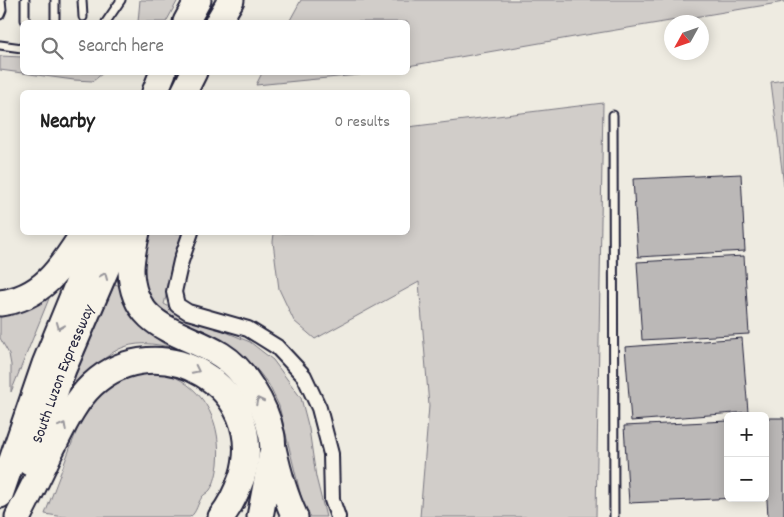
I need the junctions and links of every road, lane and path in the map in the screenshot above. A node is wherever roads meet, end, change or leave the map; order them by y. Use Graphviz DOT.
graph roads {
  1 [pos="1,0"];
  2 [pos="25,0"];
  3 [pos="55,0"];
  4 [pos="82,0"];
  5 [pos="121,0"];
  6 [pos="198,0"];
  7 [pos="231,0"];
  8 [pos="0,15"];
  9 [pos="83,18"];
  10 [pos="55,19"];
  11 [pos="25,20"];
  12 [pos="107,20"];
  13 [pos="187,20"];
  14 [pos="219,20"];
  15 [pos="0,45"];
  16 [pos="20,48"];
  17 [pos="613,115"];
  18 [pos="82,235"];
  19 [pos="98,235"];
  20 [pos="121,235"];
  21 [pos="136,235"];
  22 [pos="190,235"];
  23 [pos="0,303"];
  24 [pos="273,447"];
  25 [pos="0,495"];
  26 [pos="11,517"];
  27 [pos="18,517"];
  28 [pos="221,517"];
  29 [pos="260,517"];
  30 [pos="295,517"];
  31 [pos="338,517"];
  32 [pos="614,517"];
  1 -- 8 [label="lane"];
  2 -- 11 [label="lane"];
  3 -- 10 [label="lane"];
  4 -- 9 [label="lane"];
  5 -- 12 [label="lane"];
  6 -- 13 [label="highway"];
  7 -- 14 [label="highway"];
  15 -- 16 [label="lane"];
  17 -- 32 [label="lane"];
  18 -- 23 [label="highway"];
  19 -- 25 [label="highway, South Luzon Expressway, one-way"];
  26 -- 20 [label="highway, South Luzon Expressway, one-way"];
  24 -- 21 [label="highway, one-way"];
  22 -- 31 [label="street"];
  24 -- 29 [label="highway"];
  24 -- 30 [label="highway"];
  27 -- 28 [label="highway, one-way"];
}
